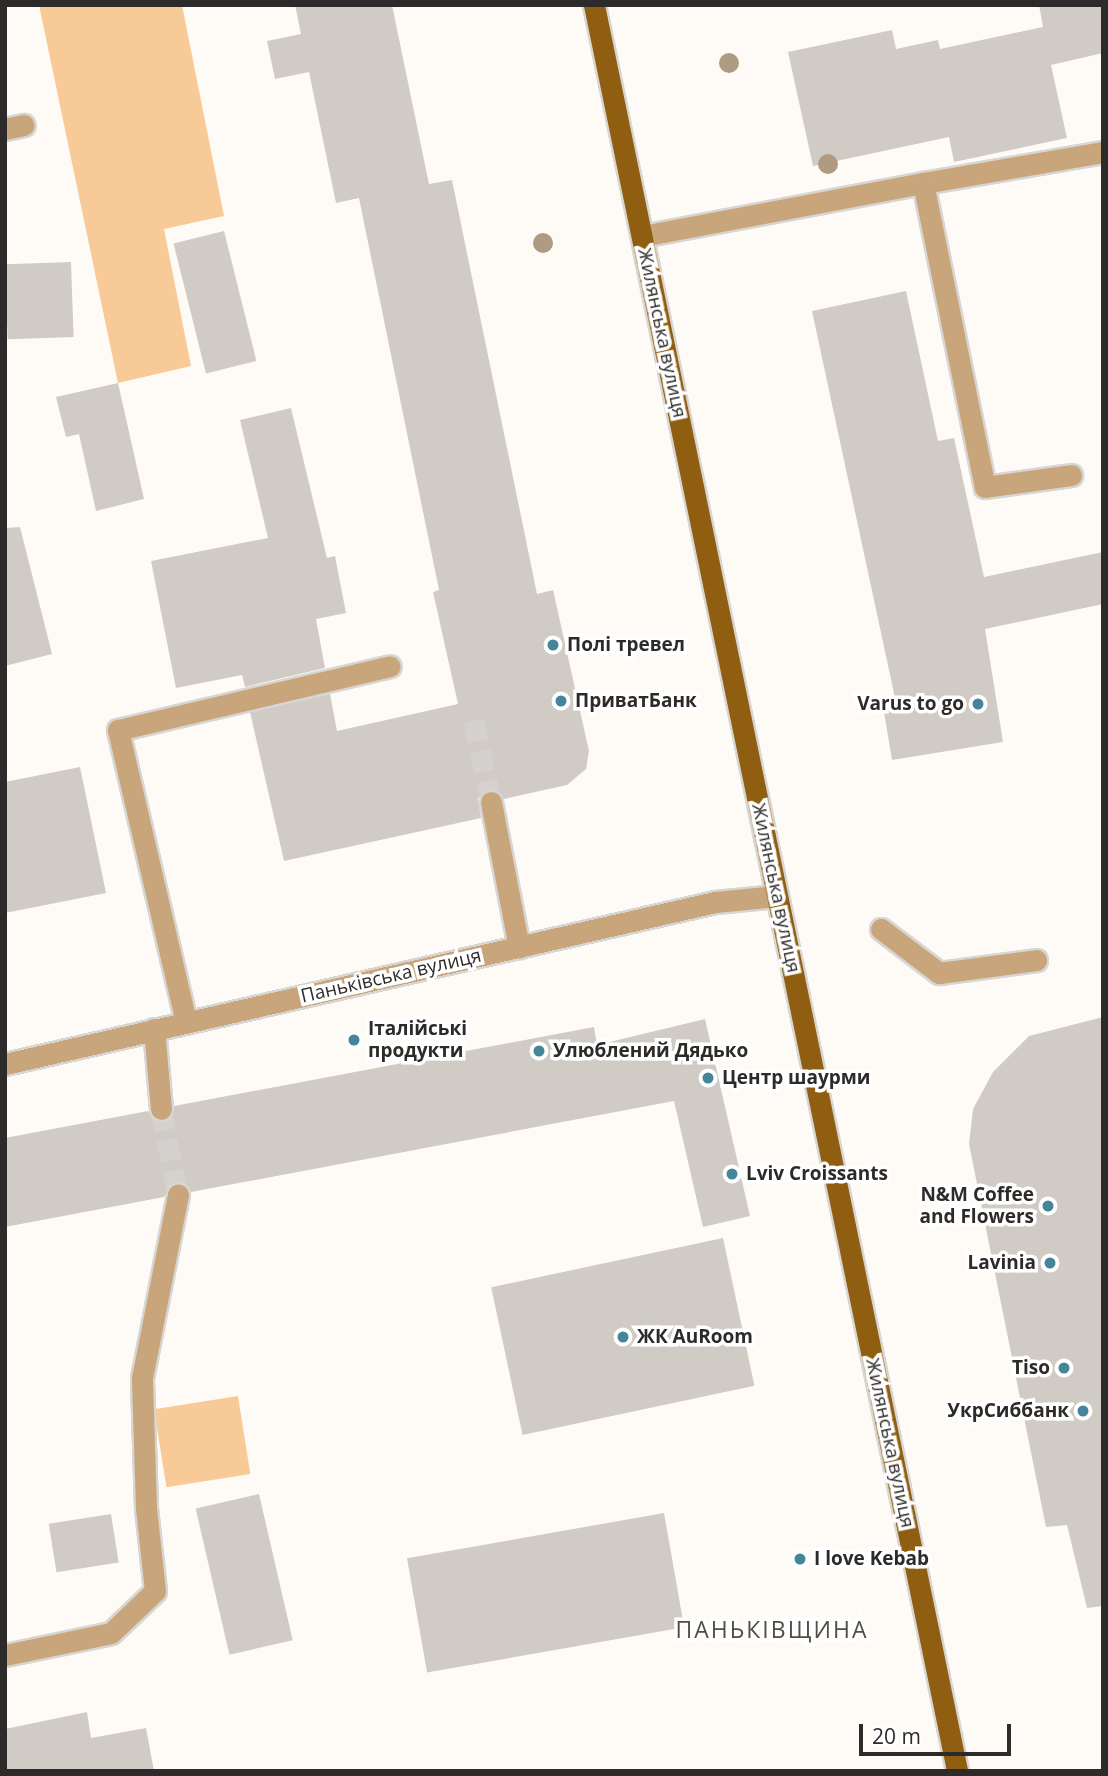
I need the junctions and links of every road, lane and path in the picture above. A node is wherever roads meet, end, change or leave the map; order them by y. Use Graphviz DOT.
graph roads {
  1 [pos="594,5"];
  2 [pos="1103,152"];
  3 [pos="923,183"];
  4 [pos="642,236"];
  5 [pos="1071,475"];
  6 [pos="390,666"];
  7 [pos="491,802"];
  8 [pos="777,896"];
  9 [pos="881,929"];
  10 [pos="519,947"];
  11 [pos="1036,960"];
  12 [pos="186,1022"];
  13 [pos="154,1029"];
  14 [pos="5,1064"];
  15 [pos="161,1108"];
  16 [pos="177,1195"];
  17 [pos="5,1655"];
  18 [pos="957,1771"];
  1 -- 4 [label="main road, Жилянська вулиця"];
  2 -- 3 [label="street"];
  3 -- 4 [label="street"];
  3 -- 5 [label="street"];
  4 -- 8 [label="main road, Жилянська вулиця"];
  6 -- 12 [label="street"];
  7 -- 10 [label="street"];
  8 -- 10 [label="street, Паньківська вулиця"];
  8 -- 18 [label="main road, Жилянська вулиця"];
  9 -- 11 [label="street"];
  10 -- 12 [label="street, Паньківська вулиця"];
  12 -- 13 [label="street, Паньківська вулиця"];
  13 -- 14 [label="street, Паньківська вулиця"];
  13 -- 15 [label="street"];
  16 -- 17 [label="street"];
}
